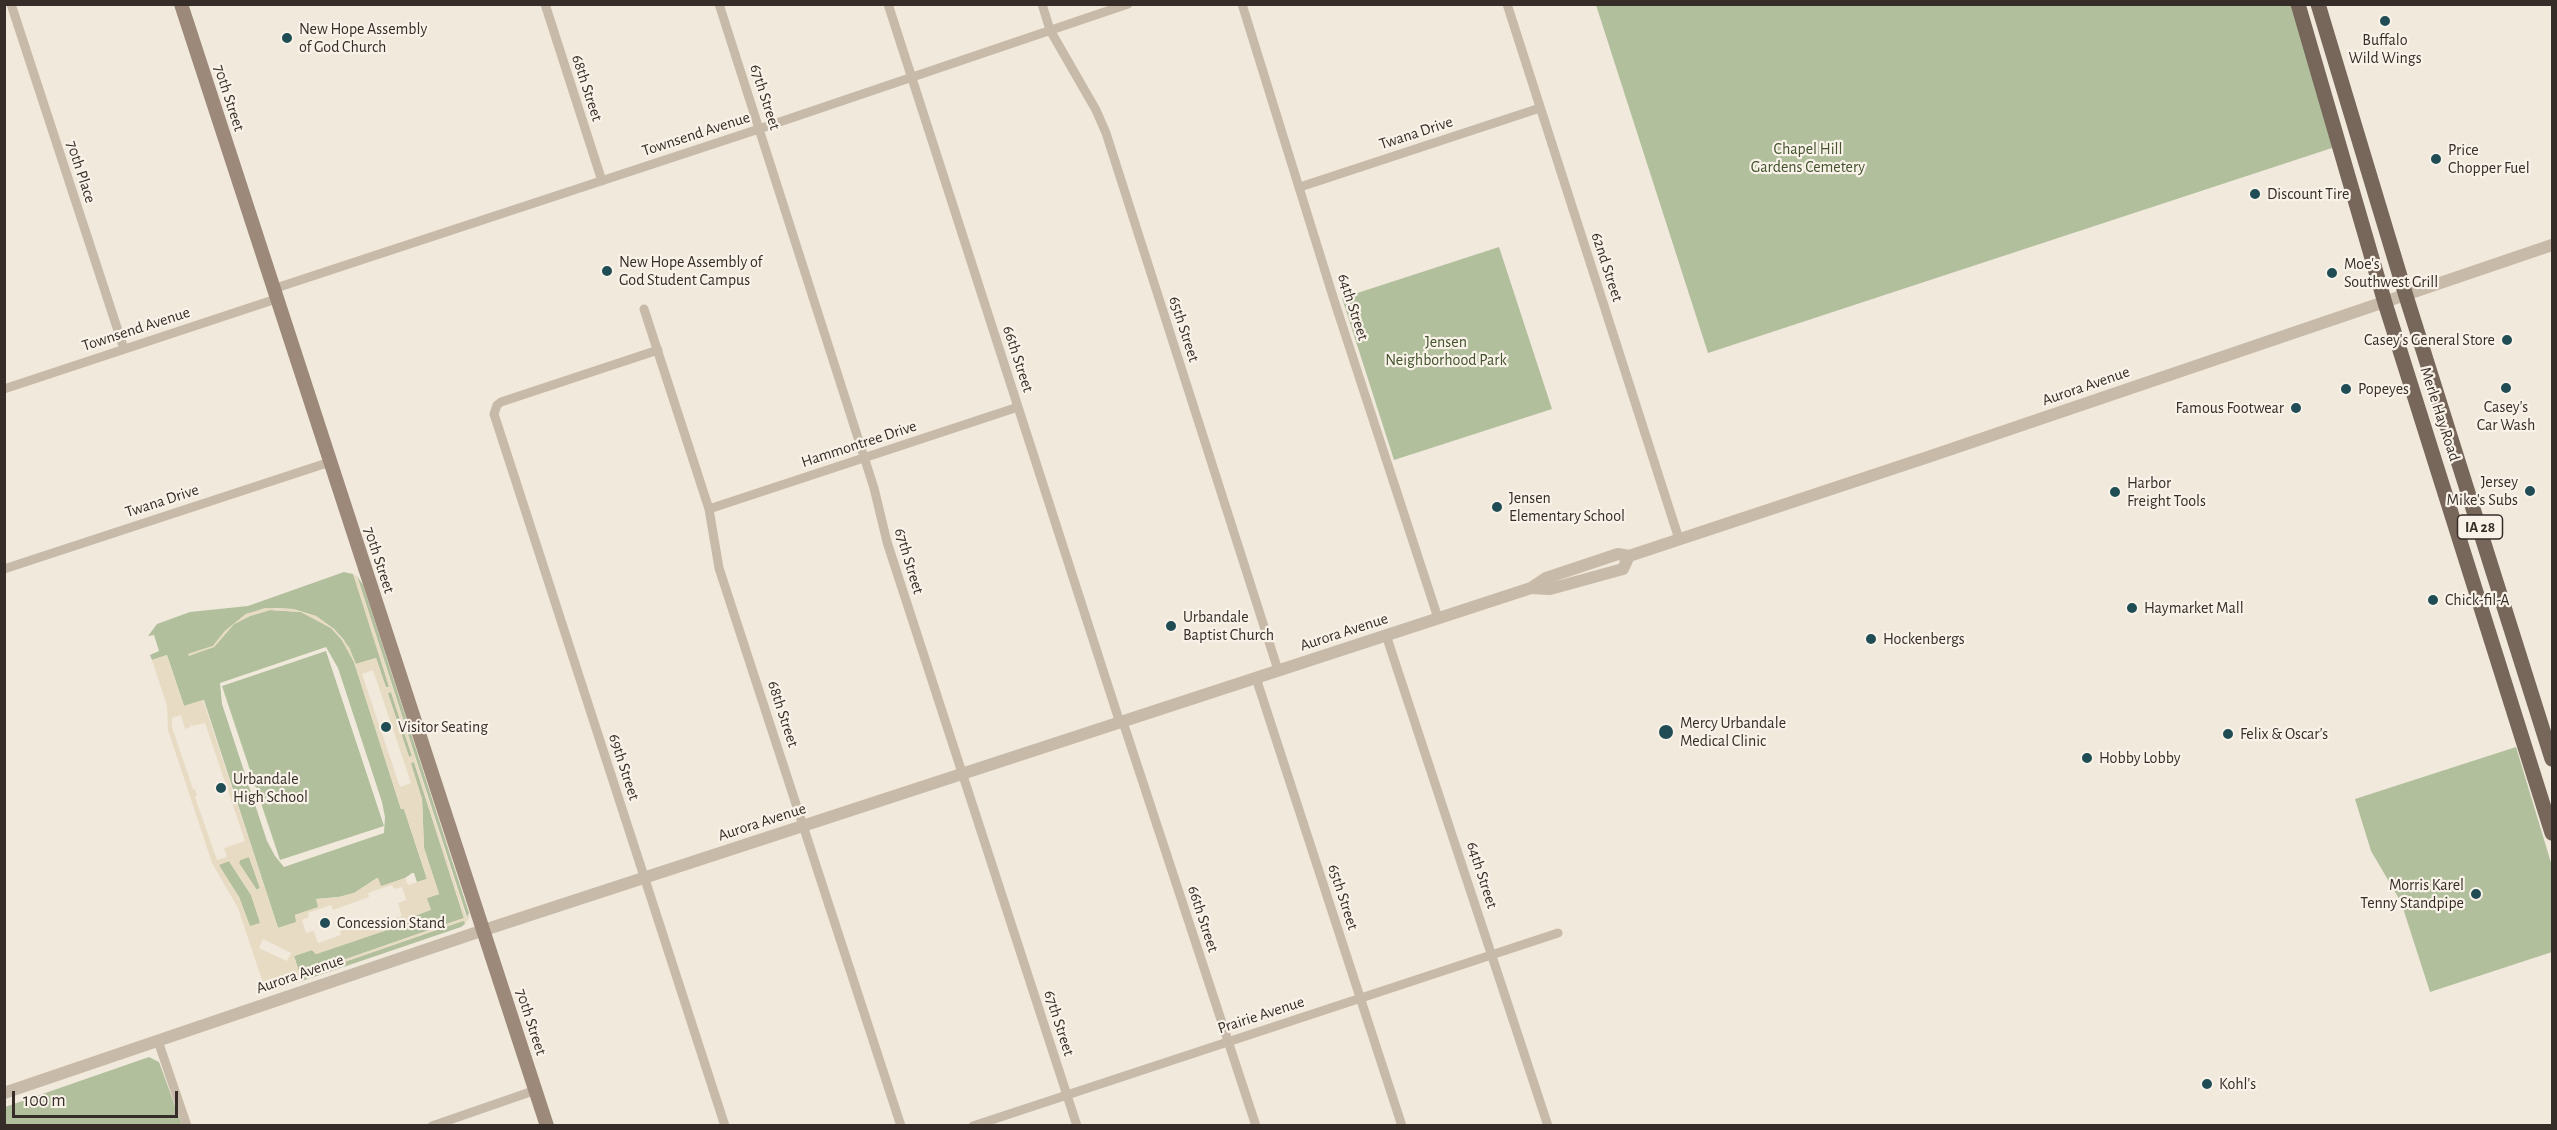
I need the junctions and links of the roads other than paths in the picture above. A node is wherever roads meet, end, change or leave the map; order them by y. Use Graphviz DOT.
graph roads {
  1 [pos="11,4"];
  2 [pos="182,4"];
  3 [pos="545,4"];
  4 [pos="719,4"];
  5 [pos="888,4"];
  6 [pos="1042,4"];
  7 [pos="1128,4"];
  8 [pos="1242,4"];
  9 [pos="1507,4"];
  10 [pos="2298,4"];
  11 [pos="2318,4"];
  12 [pos="1050,30"];
  13 [pos="911,77"];
  14 [pos="1540,108"];
  15 [pos="759,129"];
  16 [pos="602,181"];
  17 [pos="1300,187"];
  18 [pos="2553,245"];
  19 [pos="275,294"];
  20 [pos="2406,296"];
  21 [pos="2385,303"];
  22 [pos="644,309"];
  23 [pos="124,349"];
  24 [pos="658,350"];
  25 [pos="4,388"];
  26 [pos="1018,406"];
  27 [pos="864,458"];
  28 [pos="330,462"];
  29 [pos="709,509"];
  30 [pos="1679,539"];
  31 [pos="4,569"];
  32 [pos="1438,618"];
  33 [pos="1386,635"];
  34 [pos="1278,670"];
  35 [pos="1256,678"];
  36 [pos="1121,722"];
  37 [pos="2553,759"];
  38 [pos="962,774"];
  39 [pos="803,826"];
  40 [pos="2553,833"];
  41 [pos="644,878"];
  42 [pos="483,930"];
  43 [pos="1558,933"];
  44 [pos="1492,955"];
  45 [pos="1360,998"];
  46 [pos="158,1041"];
  47 [pos="1228,1042"];
  48 [pos="536,1090"];
  49 [pos="4,1093"];
  50 [pos="1066,1095"];
  51 [pos="187,1125"];
  52 [pos="432,1125"];
  53 [pos="547,1125"];
  54 [pos="725,1125"];
  55 [pos="901,1125"];
  56 [pos="973,1125"];
  57 [pos="1077,1125"];
  58 [pos="1256,1125"];
  59 [pos="1402,1125"];
  60 [pos="1548,1125"];
  1 -- 23 [label="street, 70th Place"];
  2 -- 19 [label="main road, 70th Street"];
  3 -- 16 [label="street, 68th Street"];
  4 -- 15 [label="street, 67th Street"];
  5 -- 13 [label="street, 66th Street"];
  6 -- 12 [label="street, 65th Street"];
  7 -- 12 [label="street, Townsend Avenue"];
  8 -- 17 [label="street, 64th Street"];
  9 -- 14 [label="street, 62nd Street"];
  10 -- 21 [label="main road, Merle Hay Road / IA 28"];
  11 -- 20 [label="main road, Merle Hay Road / IA 28"];
  12 -- 13 [label="street, Townsend Avenue"];
  12 -- 34 [label="street, 65th Street"];
  13 -- 15 [label="street, Townsend Avenue"];
  13 -- 26 [label="street, 66th Street"];
  14 -- 17 [label="street, Twana Drive"];
  14 -- 30 [label="street, 62nd Street"];
  15 -- 16 [label="street, Townsend Avenue"];
  15 -- 27 [label="street, 67th Street"];
  16 -- 19 [label="street, Townsend Avenue"];
  17 -- 32 [label="street, 64th Street"];
  18 -- 20 [label="street, Aurora Avenue"];
  19 -- 23 [label="street, Townsend Avenue"];
  19 -- 28 [label="main road, 70th Street"];
  20 -- 21 [label="street, Aurora Avenue"];
  20 -- 37 [label="main road, Merle Hay Road / IA 28"];
  21 -- 30 [label="street, Aurora Avenue"];
  21 -- 40 [label="main road, Merle Hay Road / IA 28"];
  22 -- 24 [label="street, 68th Street"];
  23 -- 25 [label="street, Townsend Avenue"];
  24 -- 29 [label="street, 68th Street"];
  24 -- 41 [label="street, 69th Street"];
  26 -- 27 [label="street, Hammontree Drive"];
  26 -- 36 [label="street, 66th Street"];
  27 -- 29 [label="street, Hammontree Drive"];
  27 -- 38 [label="street, 67th Street"];
  28 -- 31 [label="street, Twana Drive"];
  28 -- 42 [label="main road, 70th Street"];
  29 -- 39 [label="street, 68th Street"];
  30 -- 32 [label="street, Aurora Avenue"];
  32 -- 33 [label="street, Aurora Avenue"];
  33 -- 34 [label="street, Aurora Avenue"];
  33 -- 44 [label="street, 64th Street"];
  34 -- 35 [label="street, Aurora Avenue"];
  35 -- 36 [label="street, Aurora Avenue"];
  35 -- 45 [label="street, 65th Street"];
  36 -- 38 [label="street, Aurora Avenue"];
  36 -- 47 [label="street, 66th Street"];
  38 -- 39 [label="street, Aurora Avenue"];
  38 -- 50 [label="street, 67th Street"];
  39 -- 41 [label="street, Aurora Avenue"];
  39 -- 55 [label="street, 68th Street"];
  41 -- 42 [label="street, Aurora Avenue"];
  41 -- 54 [label="street, 69th Street"];
  42 -- 46 [label="street, Aurora Avenue"];
  42 -- 48 [label="main road, 70th Street"];
  43 -- 44 [label="street, Prairie Avenue"];
  44 -- 45 [label="street, Prairie Avenue"];
  44 -- 60 [label="street, 64th Street"];
  45 -- 47 [label="street, Prairie Avenue"];
  45 -- 59 [label="street, 65th Street"];
  46 -- 49 [label="street, Aurora Avenue"];
  46 -- 51 [label="street"];
  47 -- 50 [label="street, Prairie Avenue"];
  47 -- 58 [label="street, 66th Street"];
  48 -- 52 [label="street"];
  48 -- 53 [label="main road, 70th Street"];
  50 -- 56 [label="street, Prairie Avenue"];
  50 -- 57 [label="street, 67th Street"];
}
